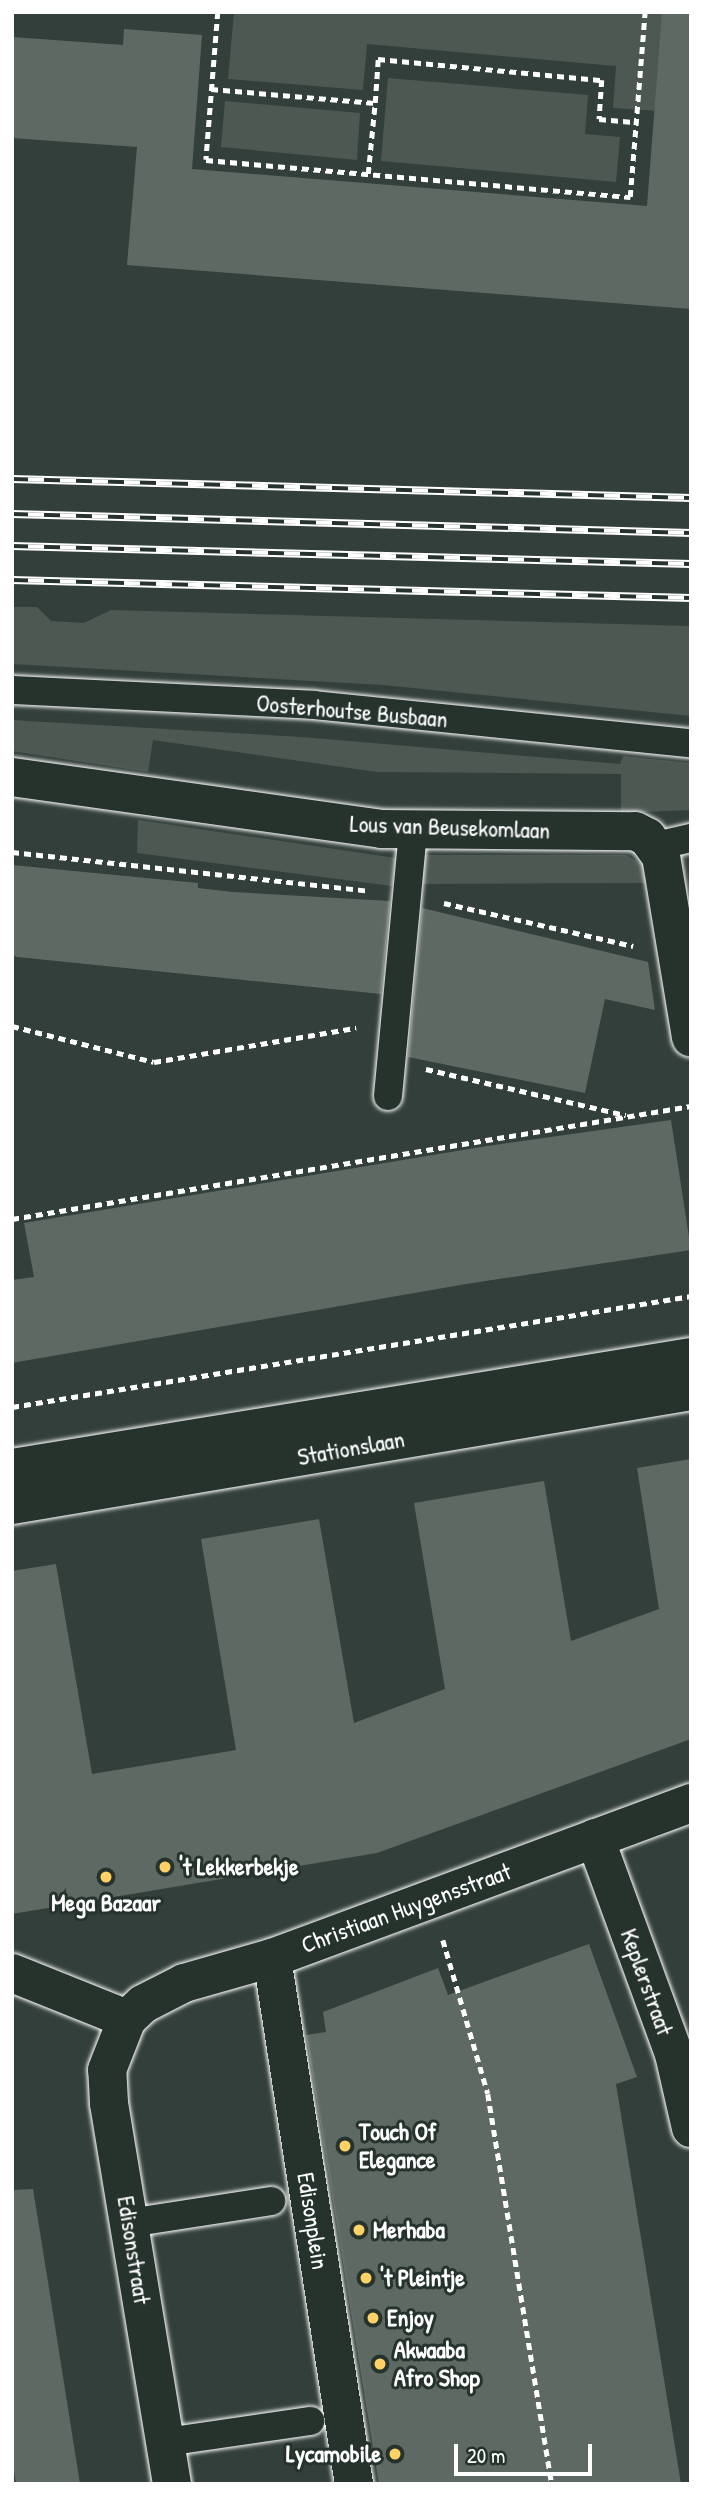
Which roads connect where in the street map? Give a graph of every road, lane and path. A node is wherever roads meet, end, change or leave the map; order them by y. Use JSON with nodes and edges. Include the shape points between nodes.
{"nodes":[{"id":1,"x":218,"y":12,"type":"edge"},
{"id":2,"x":645,"y":12,"type":"edge"},
{"id":3,"x":211,"y":89,"type":"junction"},
{"id":4,"x":375,"y":103,"type":"junction"},
{"id":5,"x":636,"y":122,"type":"junction"},
{"id":6,"x":368,"y":174,"type":"junction"},
{"id":7,"x":12,"y":690,"type":"edge"},
{"id":8,"x":691,"y":743,"type":"edge"},
{"id":9,"x":12,"y":776,"type":"edge"},
{"id":10,"x":413,"y":830,"type":"junction"},
{"id":11,"x":673,"y":842,"type":"edge"},
{"id":12,"x":12,"y":852,"type":"edge"},
{"id":13,"x":407,"y":895,"type":"junction"},
{"id":14,"x":676,"y":948,"type":"junction"},
{"id":15,"x":395,"y":1022,"type":"junction"},
{"id":16,"x":12,"y":1026,"type":"edge"},
{"id":17,"x":691,"y":1038,"type":"edge"},
{"id":18,"x":391,"y":1061,"type":"junction"},
{"id":19,"x":388,"y":1096,"type":"dead end"},
{"id":20,"x":691,"y":1106,"type":"edge"},
{"id":21,"x":629,"y":1116,"type":"junction"},
{"id":22,"x":12,"y":1219,"type":"edge"},
{"id":23,"x":691,"y":1296,"type":"edge"},
{"id":24,"x":691,"y":1357,"type":"edge"},
{"id":25,"x":691,"y":1391,"type":"edge"},
{"id":26,"x":12,"y":1407,"type":"edge"},
{"id":27,"x":12,"y":1468,"type":"edge"},
{"id":28,"x":12,"y":1505,"type":"edge"},
{"id":29,"x":691,"y":1803,"type":"edge"},
{"id":30,"x":595,"y":1838,"type":"junction"},
{"id":31,"x":432,"y":1900,"type":"junction"},
{"id":32,"x":272,"y":1958,"type":"junction"},
{"id":33,"x":12,"y":1973,"type":"edge"},
{"id":34,"x":127,"y":2019,"type":"junction"},
{"id":35,"x":691,"y":2128,"type":"edge"},
{"id":36,"x":271,"y":2201,"type":"dead end"},
{"id":37,"x":129,"y":2223,"type":"junction"},
{"id":38,"x":310,"y":2421,"type":"dead end"},
{"id":39,"x":166,"y":2442,"type":"junction"},
{"id":40,"x":173,"y":2484,"type":"edge"},
{"id":41,"x":354,"y":2484,"type":"edge"},
{"id":42,"x":552,"y":2484,"type":"edge"}],
"edges":[{"from":1,"to":3,"type":"path"},
{"from":2,"to":5,"type":"path"},
{"from":3,"to":4,"type":"path"},
{"from":3,"to":6,"type":"path","via":[[206,160]]},
{"from":4,"to":5,"type":"path","via":[[379,60],[602,80],[599,119]]},
{"from":4,"to":6,"type":"path"},
{"from":5,"to":6,"type":"path","via":[[630,197]]},
{"from":7,"to":8,"type":"lane","name":"Oosterhoutse Busbaan","via":[[314,705]]},
{"from":9,"to":10,"type":"street","name":"Lous van Beusekomlaan","via":[[381,830]]},
{"from":10,"to":11,"type":"street","name":"Lous van Beusekomlaan","via":[[621,830]]},
{"from":10,"to":13,"type":"lane"},
{"from":11,"to":14,"type":"street","name":"Lous van Beusekomlaan"},
{"from":12,"to":13,"type":"path"},
{"from":13,"to":14,"type":"path","via":[[644,948]]},
{"from":13,"to":15,"type":"lane"},
{"from":14,"to":17,"type":"street","name":"Lous van Beusekomlaan"},
{"from":15,"to":16,"type":"path","via":[[154,1062]]},
{"from":15,"to":18,"type":"lane"},
{"from":18,"to":19,"type":"lane"},
{"from":18,"to":21,"type":"path"},
{"from":20,"to":21,"type":"path"},
{"from":21,"to":22,"type":"path"},
{"from":23,"to":26,"type":"path"},
{"from":24,"to":27,"type":"street","name":"Stationslaan"},
{"from":25,"to":28,"type":"street","name":"Stationslaan"},
{"from":29,"to":30,"type":"street","name":"Christiaan Huygensstraat"},
{"from":30,"to":31,"type":"street","name":"Christiaan Huygensstraat"},
{"from":30,"to":35,"type":"street","name":"Keplerstraat","via":[[674,2054]]},
{"from":31,"to":32,"type":"street","name":"Christiaan Huygensstraat"},
{"from":31,"to":42,"type":"path","via":[[488,2094]]},
{"from":32,"to":34,"type":"street","name":"Christiaan Huygensstraat","via":[[184,1983],[143,2004]]},
{"from":32,"to":41,"type":"street","name":"Edisonplein"},
{"from":33,"to":34,"type":"street"},
{"from":34,"to":37,"type":"street","name":"Edisonstraat","via":[[107,2070]]},
{"from":36,"to":37,"type":"lane"},
{"from":37,"to":39,"type":"street","name":"Edisonstraat"},
{"from":38,"to":39,"type":"lane"},
{"from":39,"to":40,"type":"street","name":"Edisonstraat"}]}
